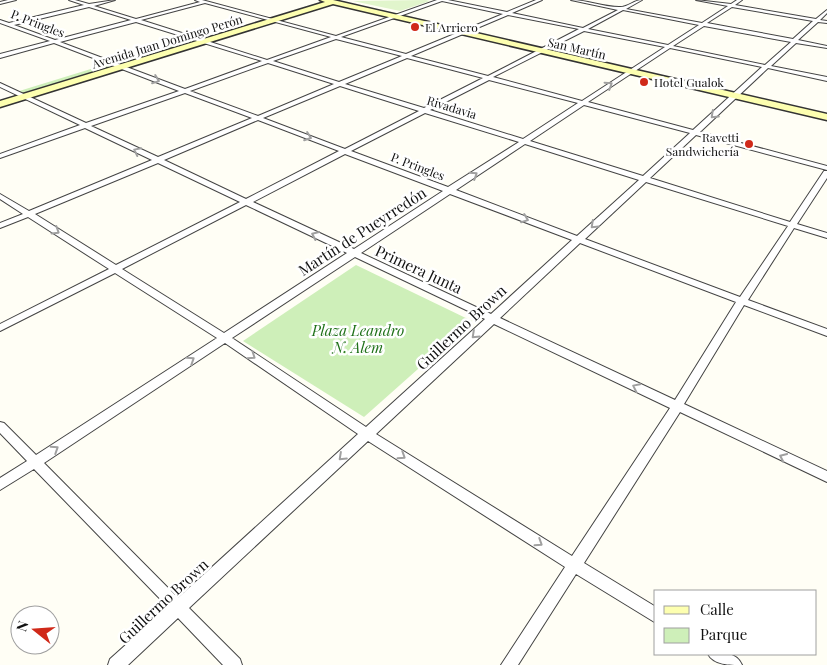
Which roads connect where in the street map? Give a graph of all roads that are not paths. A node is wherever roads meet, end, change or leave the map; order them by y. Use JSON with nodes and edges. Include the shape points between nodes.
{"nodes":[{"id":1,"x":14,"y":0,"type":"edge"},
{"id":2,"x":71,"y":0,"type":"edge"},
{"id":3,"x":113,"y":0,"type":"edge"},
{"id":4,"x":197,"y":0,"type":"edge"},
{"id":5,"x":213,"y":0,"type":"edge"},
{"id":6,"x":321,"y":0,"type":"edge"},
{"id":7,"x":442,"y":0,"type":"edge"},
{"id":8,"x":540,"y":0,"type":"edge"},
{"id":9,"x":573,"y":0,"type":"edge"},
{"id":10,"x":640,"y":0,"type":"edge"},
{"id":11,"x":698,"y":0,"type":"edge"},
{"id":12,"x":740,"y":0,"type":"edge"},
{"id":13,"x":336,"y":1,"type":"edge"},
{"id":14,"x":204,"y":2,"type":"junction"},
{"id":15,"x":0,"y":3,"type":"edge"},
{"id":16,"x":89,"y":6,"type":"junction"},
{"id":17,"x":731,"y":6,"type":"junction"},
{"id":18,"x":622,"y":9,"type":"junction"},
{"id":19,"x":827,"y":11,"type":"edge"},
{"id":20,"x":509,"y":13,"type":"junction"},
{"id":21,"x":262,"y":17,"type":"junction"},
{"id":22,"x":394,"y":17,"type":"junction"},
{"id":23,"x":136,"y":20,"type":"junction"},
{"id":24,"x":273,"y":20,"type":"junction"},
{"id":25,"x":0,"y":21,"type":"edge"},
{"id":26,"x":822,"y":21,"type":"edge"},
{"id":27,"x":10,"y":24,"type":"junction"},
{"id":28,"x":703,"y":24,"type":"junction"},
{"id":29,"x":0,"y":27,"type":"edge"},
{"id":30,"x":584,"y":29,"type":"junction"},
{"id":31,"x":462,"y":32,"type":"junction"},
{"id":32,"x":336,"y":37,"type":"junction"},
{"id":33,"x":191,"y":38,"type":"junction"},
{"id":34,"x":54,"y":41,"type":"junction"},
{"id":35,"x":794,"y":41,"type":"junction"},
{"id":36,"x":202,"y":42,"type":"junction"},
{"id":37,"x":670,"y":46,"type":"junction"},
{"id":38,"x":827,"y":47,"type":"edge"},
{"id":39,"x":541,"y":51,"type":"junction"},
{"id":40,"x":0,"y":56,"type":"edge"},
{"id":41,"x":407,"y":56,"type":"junction"},
{"id":42,"x":268,"y":61,"type":"junction"},
{"id":43,"x":110,"y":62,"type":"junction"},
{"id":44,"x":766,"y":66,"type":"junction"},
{"id":45,"x":122,"y":67,"type":"junction"},
{"id":46,"x":631,"y":72,"type":"junction"},
{"id":47,"x":488,"y":78,"type":"junction"},
{"id":48,"x":827,"y":79,"type":"edge"},
{"id":49,"x":340,"y":84,"type":"junction"},
{"id":50,"x":0,"y":85,"type":"edge"},
{"id":51,"x":13,"y":91,"type":"junction"},
{"id":52,"x":185,"y":91,"type":"junction"},
{"id":53,"x":0,"y":95,"type":"edge"},
{"id":54,"x":735,"y":96,"type":"junction"},
{"id":55,"x":24,"y":97,"type":"junction"},
{"id":56,"x":583,"y":103,"type":"junction"},
{"id":57,"x":0,"y":104,"type":"edge"},
{"id":58,"x":425,"y":110,"type":"junction"},
{"id":59,"x":827,"y":117,"type":"edge"},
{"id":60,"x":258,"y":119,"type":"junction"},
{"id":61,"x":86,"y":126,"type":"junction"},
{"id":62,"x":694,"y":132,"type":"junction"},
{"id":63,"x":524,"y":141,"type":"junction"},
{"id":64,"x":345,"y":151,"type":"junction"},
{"id":65,"x":0,"y":156,"type":"edge"},
{"id":66,"x":157,"y":161,"type":"junction"},
{"id":67,"x":827,"y":168,"type":"edge"},
{"id":68,"x":827,"y":173,"type":"edge"},
{"id":69,"x":644,"y":179,"type":"junction"},
{"id":70,"x":450,"y":190,"type":"junction"},
{"id":71,"x":0,"y":196,"type":"edge"},
{"id":72,"x":246,"y":202,"type":"junction"},
{"id":73,"x":28,"y":214,"type":"junction"},
{"id":74,"x":0,"y":226,"type":"edge"},
{"id":75,"x":794,"y":226,"type":"junction"},
{"id":76,"x":827,"y":236,"type":"edge"},
{"id":77,"x":579,"y":239,"type":"junction"},
{"id":78,"x":354,"y":253,"type":"junction"},
{"id":79,"x":116,"y":268,"type":"junction"},
{"id":80,"x":742,"y":301,"type":"junction"},
{"id":81,"x":492,"y":318,"type":"junction"},
{"id":82,"x":0,"y":328,"type":"edge"},
{"id":83,"x":827,"y":333,"type":"edge"},
{"id":84,"x":225,"y":338,"type":"junction"},
{"id":85,"x":677,"y":407,"type":"junction"},
{"id":86,"x":0,"y":426,"type":"edge"},
{"id":87,"x":368,"y":434,"type":"junction"},
{"id":88,"x":36,"y":462,"type":"junction"},
{"id":89,"x":827,"y":478,"type":"edge"},
{"id":90,"x":0,"y":485,"type":"edge"},
{"id":91,"x":573,"y":565,"type":"junction"},
{"id":92,"x":177,"y":609,"type":"junction"},
{"id":93,"x":654,"y":615,"type":"edge"},
{"id":94,"x":718,"y":655,"type":"edge"},
{"id":95,"x":116,"y":665,"type":"edge"},
{"id":96,"x":234,"y":665,"type":"edge"},
{"id":97,"x":509,"y":665,"type":"edge"},
{"id":98,"x":734,"y":665,"type":"edge"}],
"edges":[{"from":1,"to":15,"type":"street"},
{"from":2,"to":16,"type":"street","name":"Rivadavia"},
{"from":3,"to":16,"type":"street"},
{"from":4,"to":14,"type":"street"},
{"from":5,"to":14,"type":"street"},
{"from":6,"to":13,"type":"main road","name":"San Martín"},
{"from":6,"to":21,"type":"main road","name":"Avenida Juan Domingo Perón"},
{"from":7,"to":20,"type":"street"},
{"from":7,"to":22,"type":"street"},
{"from":8,"to":20,"type":"street"},
{"from":9,"to":18,"type":"street"},
{"from":10,"to":18,"type":"street"},
{"from":11,"to":17,"type":"street"},
{"from":12,"to":17,"type":"street","name":"Martín de Pueyrredón"},
{"from":13,"to":22,"type":"main road","name":"San Martín"},
{"from":13,"to":24,"type":"main road","name":"Avenida Juan Domingo Perón"},
{"from":14,"to":21,"type":"street"},
{"from":14,"to":23,"type":"street"},
{"from":16,"to":23,"type":"street","name":"Rivadavia"},
{"from":16,"to":27,"type":"street"},
{"from":17,"to":26,"type":"street"},
{"from":17,"to":28,"type":"street","name":"Martín de Pueyrredón"},
{"from":18,"to":28,"type":"street"},
{"from":18,"to":30,"type":"street"},
{"from":19,"to":26,"type":"street","name":"Guillermo Brown"},
{"from":20,"to":30,"type":"street"},
{"from":20,"to":31,"type":"street"},
{"from":21,"to":24,"type":"street"},
{"from":21,"to":33,"type":"main road","name":"Avenida Juan Domingo Perón"},
{"from":22,"to":31,"type":"main road","name":"San Martín"},
{"from":22,"to":32,"type":"street"},
{"from":23,"to":33,"type":"street","name":"Rivadavia"},
{"from":23,"to":34,"type":"street"},
{"from":24,"to":32,"type":"street"},
{"from":24,"to":36,"type":"main road","name":"Avenida Juan Domingo Perón"},
{"from":25,"to":27,"type":"street","name":"P. Pringles"},
{"from":26,"to":35,"type":"street","name":"Guillermo Brown"},
{"from":27,"to":29,"type":"street"},
{"from":27,"to":34,"type":"street","name":"P. Pringles"},
{"from":28,"to":35,"type":"street"},
{"from":28,"to":37,"type":"street","name":"Martín de Pueyrredón"},
{"from":30,"to":37,"type":"street"},
{"from":30,"to":39,"type":"street"},
{"from":31,"to":39,"type":"main road","name":"San Martín"},
{"from":31,"to":41,"type":"street"},
{"from":32,"to":41,"type":"street"},
{"from":32,"to":42,"type":"street"},
{"from":33,"to":36,"type":"street","name":"Rivadavia"},
{"from":33,"to":43,"type":"main road","name":"Avenida Juan Domingo Perón"},
{"from":34,"to":40,"type":"street"},
{"from":34,"to":43,"type":"street","name":"P. Pringles"},
{"from":35,"to":38,"type":"street"},
{"from":35,"to":44,"type":"street","name":"Guillermo Brown"},
{"from":36,"to":42,"type":"street","name":"Rivadavia"},
{"from":36,"to":45,"type":"main road","name":"Avenida Juan Domingo Perón"},
{"from":37,"to":44,"type":"street"},
{"from":37,"to":46,"type":"street","name":"Martín de Pueyrredón"},
{"from":39,"to":46,"type":"main road","name":"San Martín"},
{"from":39,"to":47,"type":"street"},
{"from":41,"to":47,"type":"street"},
{"from":41,"to":49,"type":"street"},
{"from":42,"to":49,"type":"street","name":"Rivadavia"},
{"from":42,"to":52,"type":"street"},
{"from":43,"to":45,"type":"street","name":"P. Pringles"},
{"from":43,"to":51,"type":"main road","name":"Avenida Juan Domingo Perón"},
{"from":44,"to":48,"type":"street"},
{"from":44,"to":54,"type":"street","name":"Guillermo Brown"},
{"from":45,"to":52,"type":"street","name":"P. Pringles","one_way":true},
{"from":45,"to":55,"type":"main road","name":"Avenida Juan Domingo Perón"},
{"from":46,"to":54,"type":"main road","name":"San Martín"},
{"from":56,"to":46,"type":"street","name":"Martín de Pueyrredón","one_way":true},
{"from":47,"to":56,"type":"street"},
{"from":47,"to":58,"type":"street"},
{"from":49,"to":58,"type":"street","name":"Rivadavia"},
{"from":49,"to":60,"type":"street"},
{"from":50,"to":51,"type":"street","name":"Primera Junta"},
{"from":51,"to":53,"type":"main road","name":"Avenida Juan Domingo Perón"},
{"from":51,"to":55,"type":"street","name":"Primera Junta"},
{"from":52,"to":60,"type":"street","name":"P. Pringles"},
{"from":52,"to":61,"type":"street"},
{"from":54,"to":59,"type":"main road","name":"San Martín"},
{"from":54,"to":62,"type":"street","name":"Guillermo Brown","one_way":true},
{"from":55,"to":57,"type":"main road","name":"Avenida Juan Domingo Perón"},
{"from":55,"to":61,"type":"street","name":"Primera Junta"},
{"from":56,"to":62,"type":"street"},
{"from":56,"to":63,"type":"street","name":"Martín de Pueyrredón"},
{"from":58,"to":63,"type":"street","name":"Rivadavia"},
{"from":58,"to":64,"type":"street"},
{"from":60,"to":64,"type":"street","name":"P. Pringles","one_way":true},
{"from":60,"to":66,"type":"street"},
{"from":61,"to":65,"type":"street"},
{"from":66,"to":61,"type":"street","name":"Primera Junta","one_way":true},
{"from":62,"to":67,"type":"street"},
{"from":62,"to":69,"type":"street","name":"Guillermo Brown"},
{"from":63,"to":69,"type":"street","name":"Rivadavia"},
{"from":70,"to":63,"type":"street","name":"Martín de Pueyrredón","one_way":true},
{"from":64,"to":70,"type":"street","name":"P. Pringles"},
{"from":64,"to":72,"type":"street"},
{"from":66,"to":72,"type":"street","name":"Primera Junta"},
{"from":66,"to":73,"type":"street"},
{"from":68,"to":75,"type":"street"},
{"from":69,"to":75,"type":"street","name":"Rivadavia"},
{"from":69,"to":77,"type":"street","name":"Guillermo Brown","one_way":true},
{"from":70,"to":77,"type":"street","name":"P. Pringles","one_way":true},
{"from":70,"to":78,"type":"street","name":"Martín de Pueyrredón"},
{"from":71,"to":73,"type":"street"},
{"from":78,"to":72,"type":"street","name":"Primera Junta","one_way":true},
{"from":72,"to":79,"type":"street"},
{"from":73,"to":74,"type":"street"},
{"from":73,"to":79,"type":"street","one_way":true},
{"from":75,"to":76,"type":"street","name":"Rivadavia"},
{"from":75,"to":80,"type":"street"},
{"from":77,"to":80,"type":"street","name":"P. Pringles"},
{"from":77,"to":81,"type":"street","name":"Guillermo Brown"},
{"from":78,"to":81,"type":"street","name":"Primera Junta"},
{"from":78,"to":84,"type":"street","name":"Martín de Pueyrredón"},
{"from":79,"to":82,"type":"street"},
{"from":79,"to":84,"type":"street"},
{"from":80,"to":83,"type":"street","name":"P. Pringles"},
{"from":80,"to":85,"type":"street"},
{"from":85,"to":81,"type":"street","name":"Primera Junta","one_way":true},
{"from":81,"to":87,"type":"street","name":"Guillermo Brown","one_way":true},
{"from":84,"to":87,"type":"street","one_way":true},
{"from":88,"to":84,"type":"street","name":"Martín de Pueyrredón","one_way":true},
{"from":89,"to":85,"type":"street","name":"Primera Junta","one_way":true},
{"from":85,"to":91,"type":"street"},
{"from":86,"to":88,"type":"street"},
{"from":87,"to":91,"type":"street","one_way":true},
{"from":87,"to":92,"type":"street","name":"Guillermo Brown","one_way":true},
{"from":88,"to":90,"type":"street","name":"Martín de Pueyrredón"},
{"from":88,"to":92,"type":"street"},
{"from":91,"to":93,"type":"street"},
{"from":91,"to":97,"type":"street"},
{"from":92,"to":95,"type":"street","name":"Guillermo Brown"},
{"from":92,"to":96,"type":"street"},
{"from":94,"to":98,"type":"street"}]}
